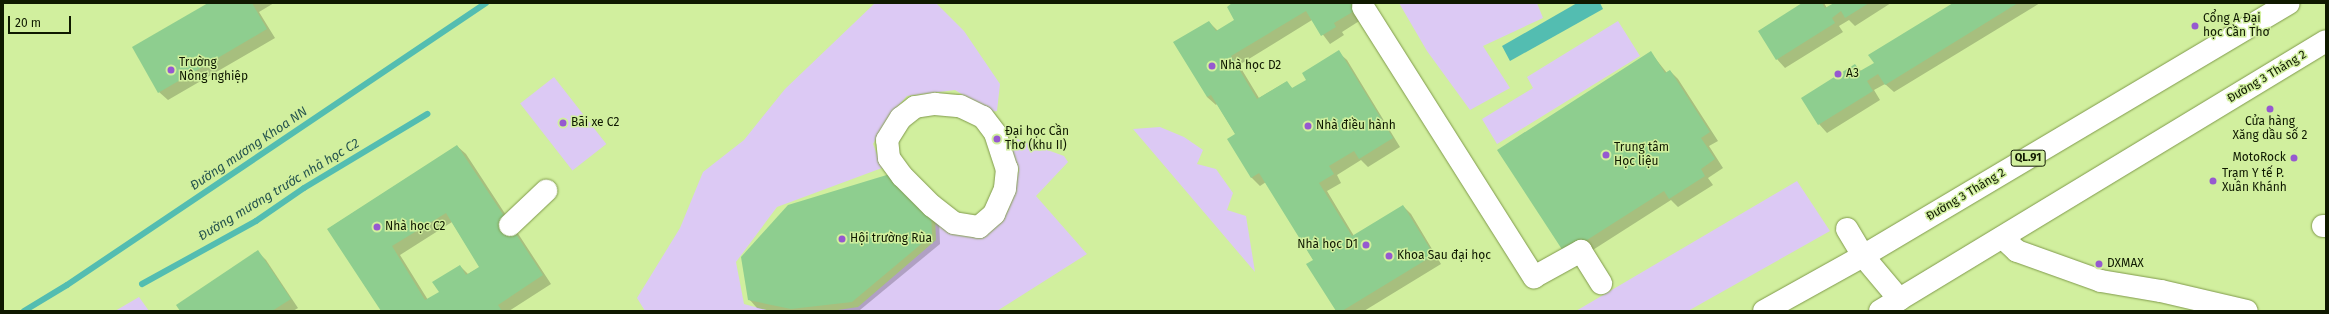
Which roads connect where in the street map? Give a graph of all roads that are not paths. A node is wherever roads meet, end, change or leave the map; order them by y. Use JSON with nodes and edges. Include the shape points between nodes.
{"nodes":[{"id":1,"x":2289,"y":3,"type":"edge"},
{"id":2,"x":1363,"y":7,"type":"dead end"},
{"id":3,"x":2326,"y":41,"type":"edge"},
{"id":4,"x":902,"y":176,"type":"joint"},
{"id":5,"x":546,"y":191,"type":"dead end"},
{"id":6,"x":510,"y":225,"type":"dead end"},
{"id":7,"x":1847,"y":229,"type":"dead end"},
{"id":8,"x":2003,"y":238,"type":"junction"},
{"id":9,"x":1863,"y":256,"type":"junction"},
{"id":10,"x":1601,"y":283,"type":"dead end"},
{"id":11,"x":1900,"y":300,"type":"junction"},
{"id":12,"x":1764,"y":311,"type":"edge"},
{"id":13,"x":1880,"y":311,"type":"edge"},
{"id":14,"x":2247,"y":311,"type":"edge"}],
"edges":[{"from":1,"to":9,"type":"main road","name":"Đường 3 Tháng 2","number":"QL.91"},
{"from":2,"to":10,"type":"main road","via":[[1534,277],[1581,251]]},
{"from":3,"to":8,"type":"main road","name":"Đường 3 Tháng 2"},
{"from":4,"to":4,"type":"main road","via":[[889,158],[887,140],[901,118],[915,107],[935,104],[960,106],[983,117],[995,133],[1007,169],[1006,190],[994,214],[979,227],[954,223],[932,206]]},
{"from":5,"to":6,"type":"main road"},
{"from":7,"to":9,"type":"main road"},
{"from":8,"to":11,"type":"main road","name":"Đường 3 Tháng 2"},
{"from":8,"to":14,"type":"main road","via":[[2017,251],[2101,281],[2161,291]]},
{"from":9,"to":11,"type":"main road"},
{"from":9,"to":12,"type":"main road","name":"Đường 3 Tháng 2","number":"QL.91"},
{"from":11,"to":13,"type":"main road","name":"Đường 3 Tháng 2"}]}
